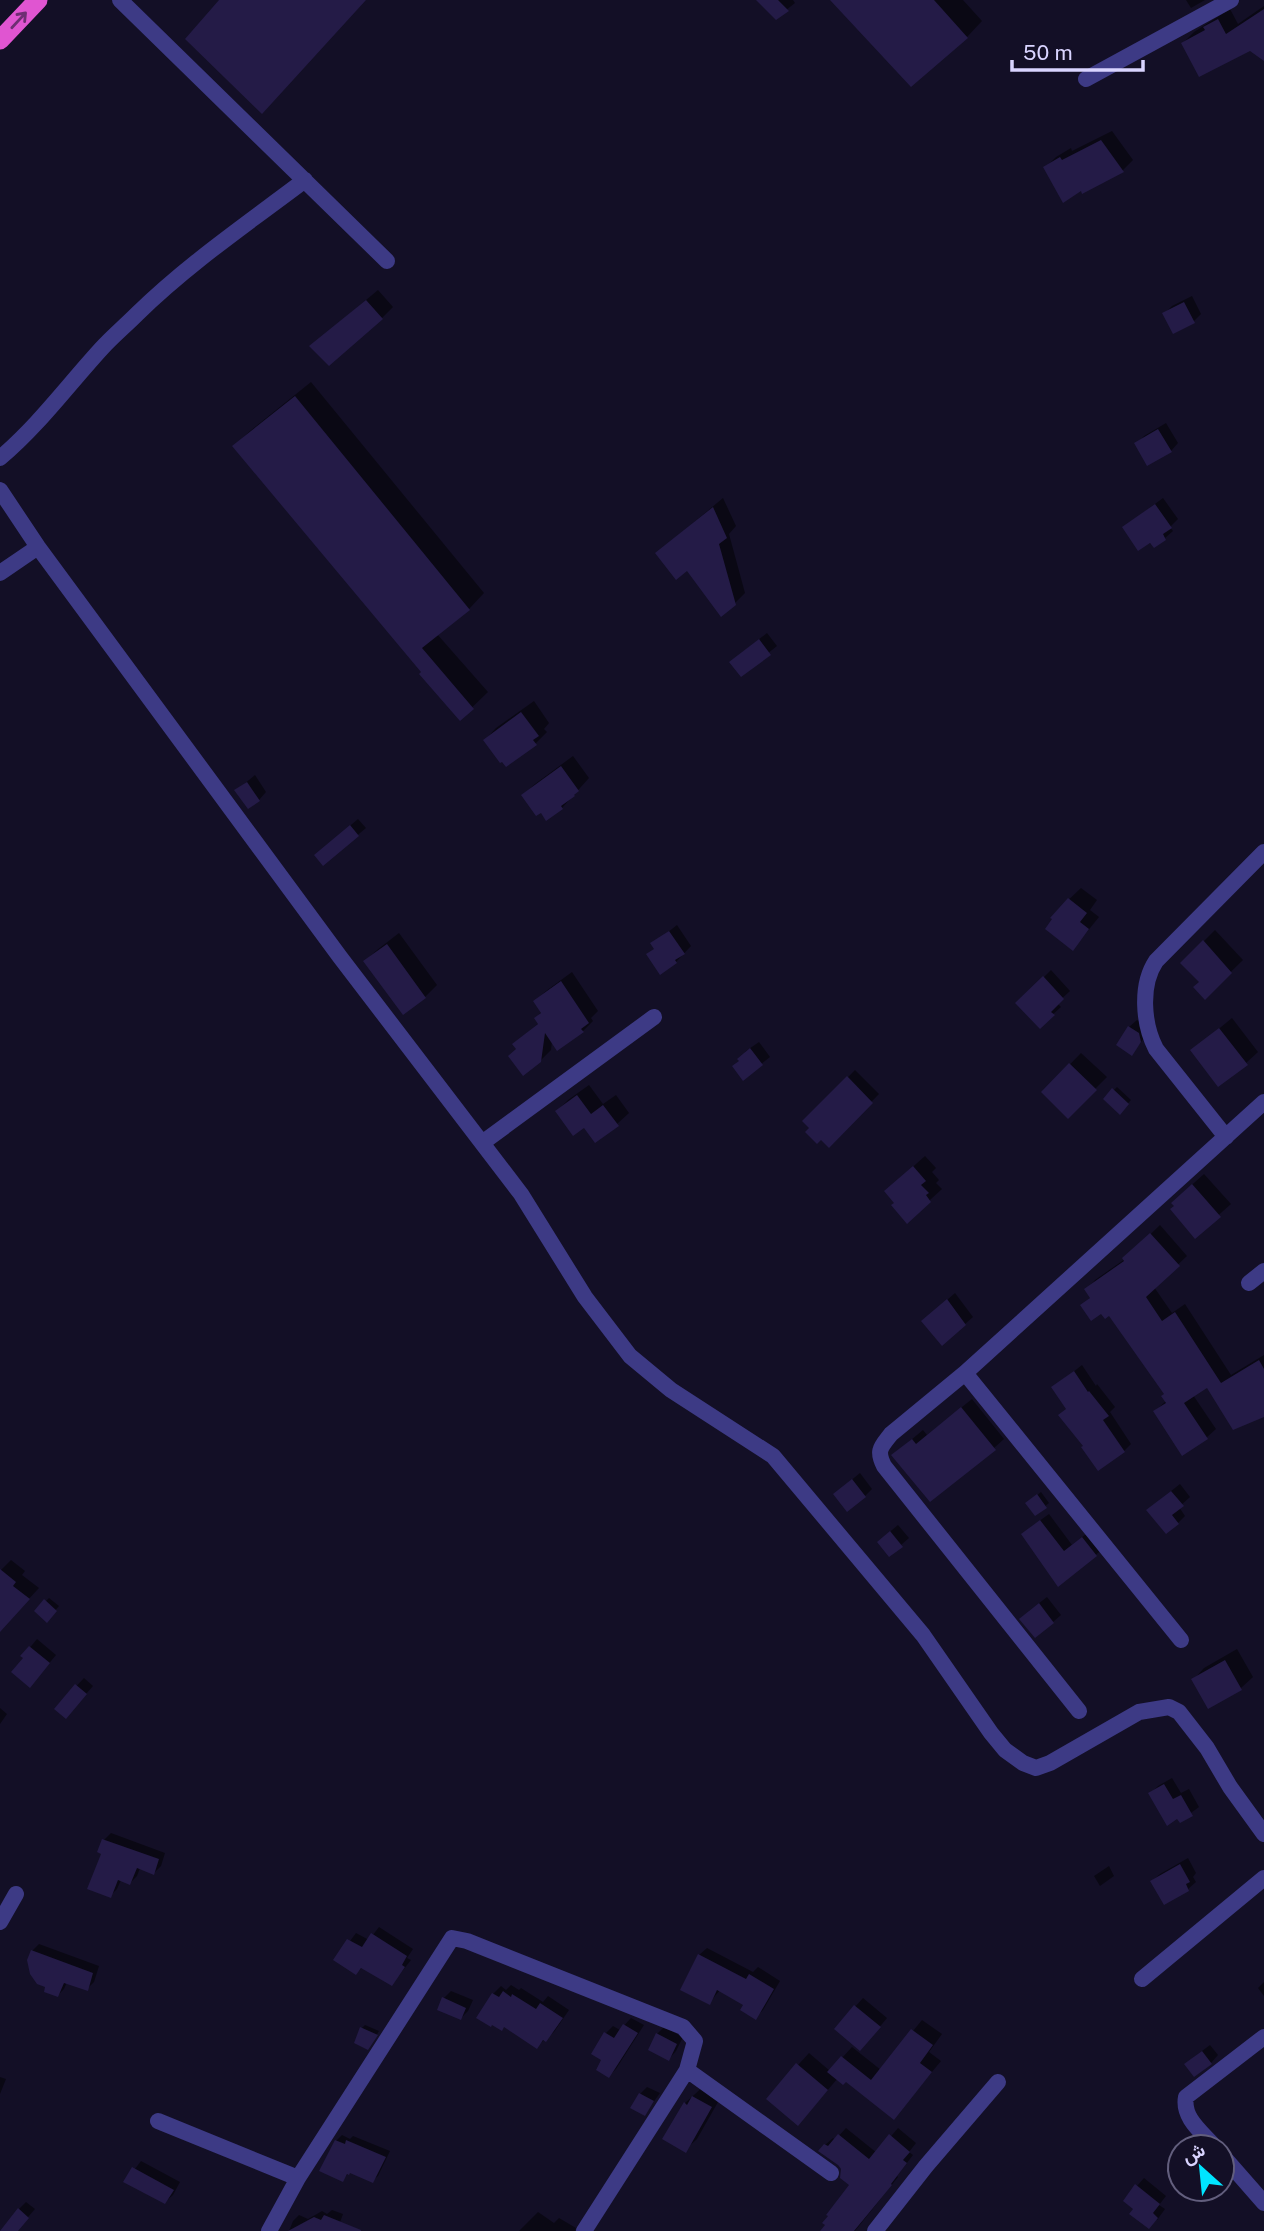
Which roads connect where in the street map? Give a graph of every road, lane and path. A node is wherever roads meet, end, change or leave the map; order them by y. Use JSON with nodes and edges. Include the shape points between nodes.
{"nodes":[{"id":1,"x":38,"y":0,"type":"edge"},
{"id":2,"x":120,"y":0,"type":"edge"},
{"id":3,"x":1231,"y":0,"type":"edge"},
{"id":4,"x":0,"y":40,"type":"edge"},
{"id":5,"x":1086,"y":79,"type":"dead end"},
{"id":6,"x":304,"y":180,"type":"junction"},
{"id":7,"x":387,"y":261,"type":"dead end"},
{"id":8,"x":0,"y":458,"type":"edge"},
{"id":9,"x":0,"y":490,"type":"edge"},
{"id":10,"x":38,"y":547,"type":"junction"},
{"id":11,"x":0,"y":573,"type":"edge"},
{"id":12,"x":1264,"y":852,"type":"edge"},
{"id":13,"x":654,"y":1017,"type":"dead end"},
{"id":14,"x":1264,"y":1102,"type":"edge"},
{"id":15,"x":1226,"y":1136,"type":"junction"},
{"id":16,"x":482,"y":1143,"type":"junction"},
{"id":17,"x":1264,"y":1271,"type":"edge"},
{"id":18,"x":1249,"y":1283,"type":"dead end"},
{"id":19,"x":965,"y":1373,"type":"junction"},
{"id":20,"x":1181,"y":1640,"type":"dead end"},
{"id":21,"x":1079,"y":1712,"type":"dead end"},
{"id":22,"x":1264,"y":1834,"type":"edge"},
{"id":23,"x":1264,"y":1878,"type":"edge"},
{"id":24,"x":16,"y":1894,"type":"dead end"},
{"id":25,"x":0,"y":1922,"type":"edge"},
{"id":26,"x":1142,"y":1979,"type":"dead end"},
{"id":27,"x":1264,"y":2037,"type":"edge"},
{"id":28,"x":687,"y":2070,"type":"junction"},
{"id":29,"x":998,"y":2082,"type":"dead end"},
{"id":30,"x":158,"y":2121,"type":"dead end"},
{"id":31,"x":1203,"y":2133,"type":"edge"},
{"id":32,"x":1236,"y":2171,"type":"edge"},
{"id":33,"x":831,"y":2173,"type":"dead end"},
{"id":34,"x":298,"y":2178,"type":"junction"},
{"id":35,"x":1264,"y":2203,"type":"edge"},
{"id":36,"x":269,"y":2231,"type":"edge"},
{"id":37,"x":584,"y":2231,"type":"edge"},
{"id":38,"x":875,"y":2231,"type":"edge"}],
"edges":[{"from":4,"to":1,"type":"highway","one_way":true},
{"from":2,"to":6,"type":"street"},
{"from":3,"to":5,"type":"street"},
{"from":6,"to":7,"type":"street"},
{"from":6,"to":8,"type":"street","via":[[140,311]]},
{"from":9,"to":10,"type":"street"},
{"from":10,"to":11,"type":"street"},
{"from":10,"to":16,"type":"street"},
{"from":12,"to":15,"type":"street","via":[[1156,961],[1147,982],[1150,1038]]},
{"from":13,"to":16,"type":"street"},
{"from":14,"to":15,"type":"street"},
{"from":15,"to":19,"type":"street"},
{"from":16,"to":22,"type":"street","via":[[630,1356],[671,1390],[773,1456],[923,1635],[1005,1750],[1036,1768],[1139,1712],[1169,1707],[1179,1712],[1207,1748]]},
{"from":17,"to":18,"type":"street"},
{"from":19,"to":20,"type":"street"},
{"from":19,"to":21,"type":"street","via":[[891,1434],[881,1446],[880,1457]]},
{"from":23,"to":26,"type":"street"},
{"from":24,"to":25,"type":"street"},
{"from":27,"to":31,"type":"street","via":[[1186,2097],[1188,2116]]},
{"from":28,"to":33,"type":"street"},
{"from":28,"to":34,"type":"street","via":[[695,2041],[683,2027],[452,1938]]},
{"from":28,"to":37,"type":"street"},
{"from":29,"to":38,"type":"street"},
{"from":30,"to":34,"type":"street"},
{"from":32,"to":35,"type":"street"},
{"from":34,"to":36,"type":"street"}]}
